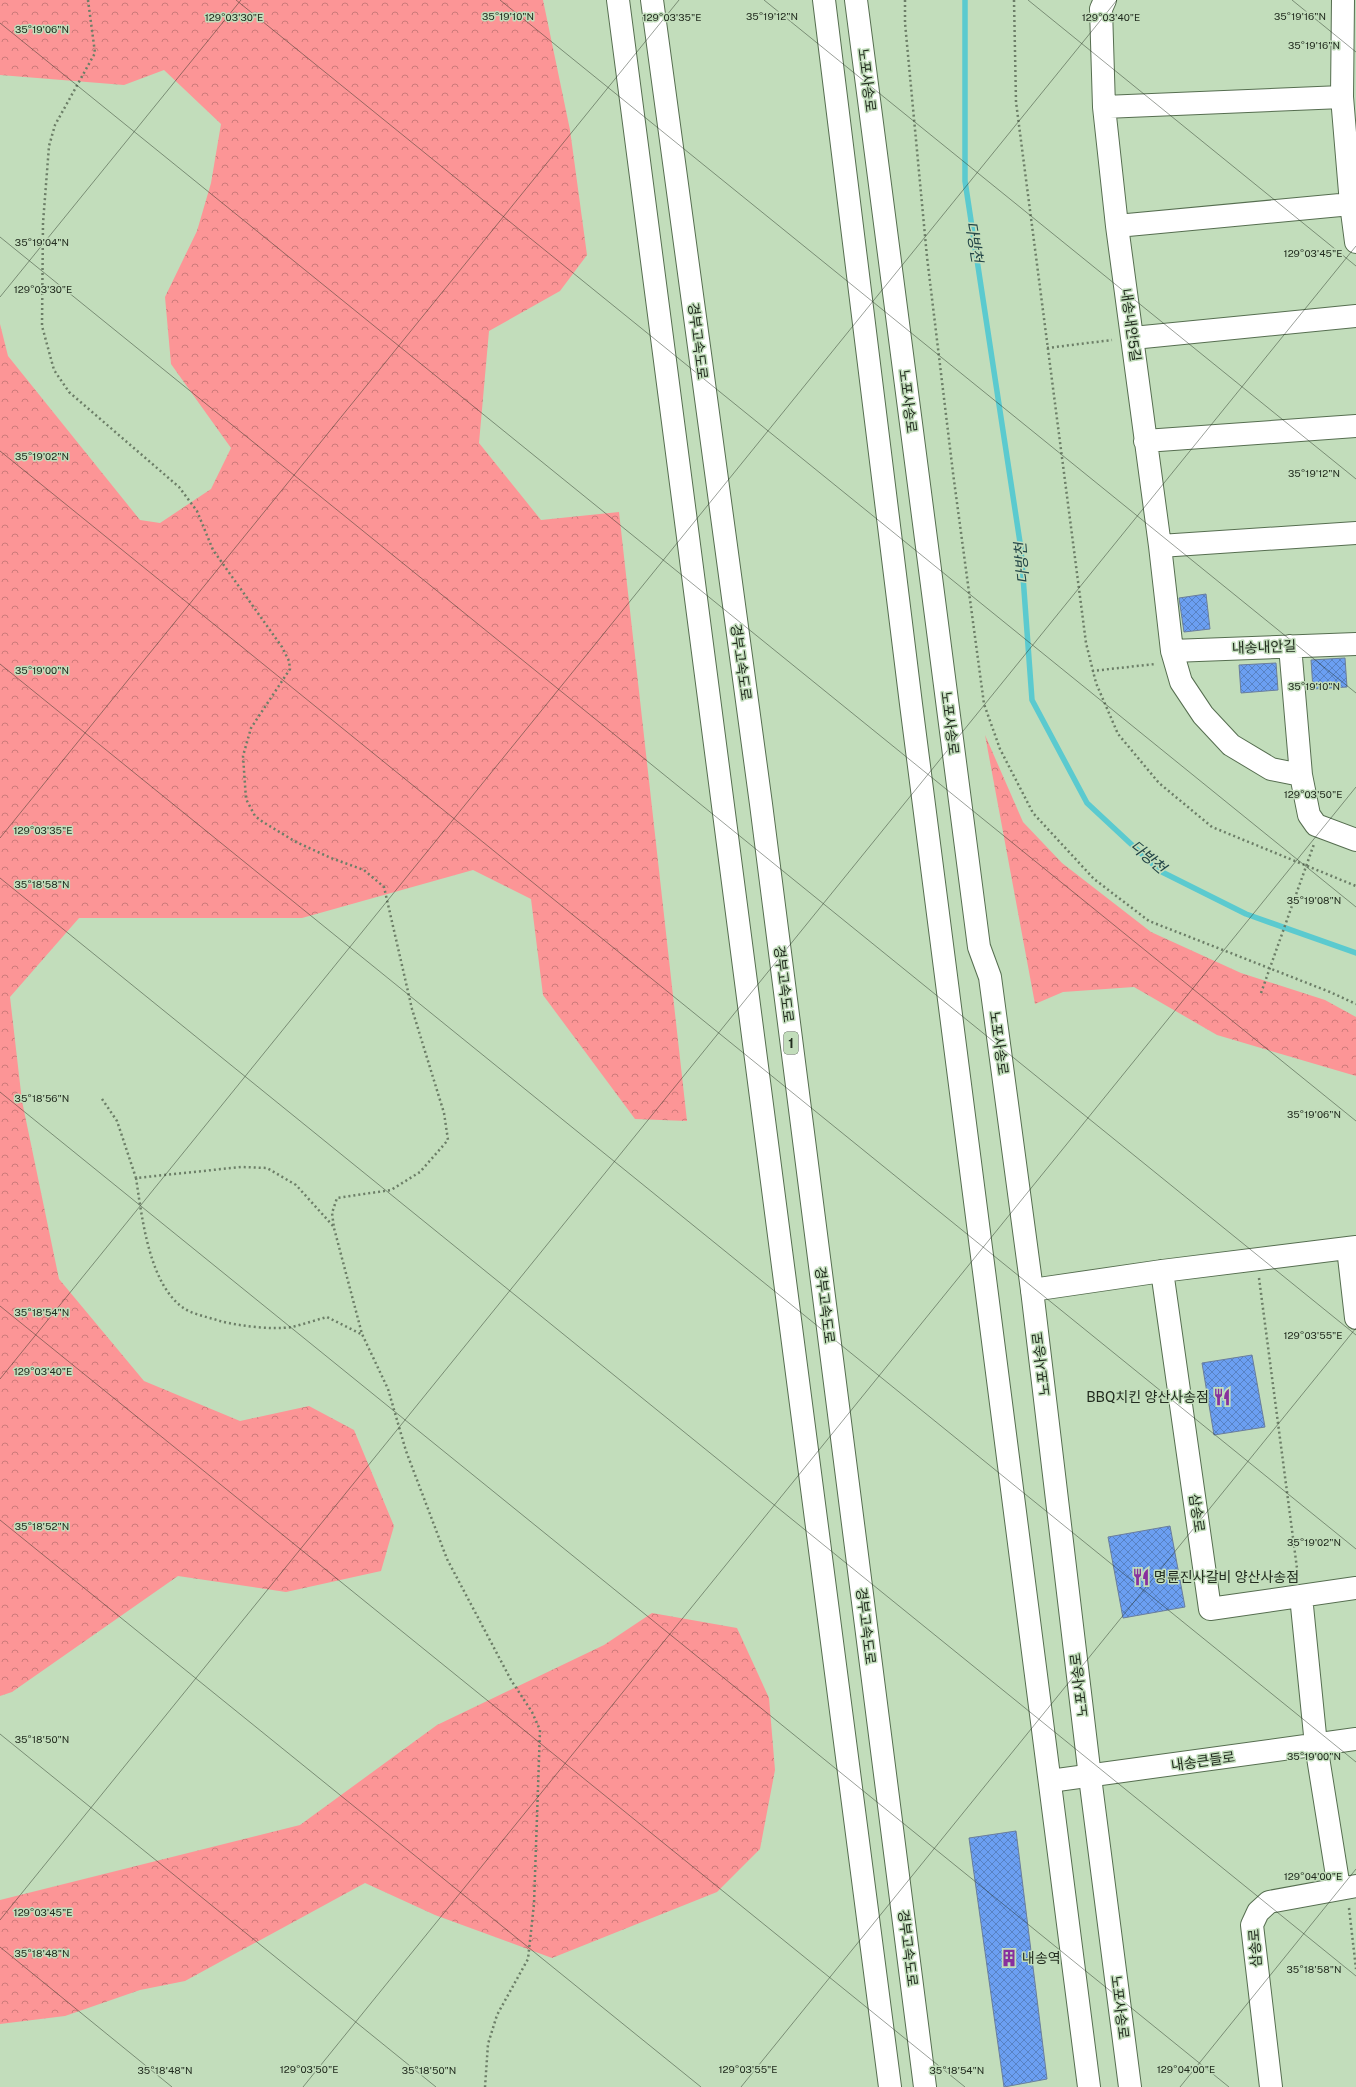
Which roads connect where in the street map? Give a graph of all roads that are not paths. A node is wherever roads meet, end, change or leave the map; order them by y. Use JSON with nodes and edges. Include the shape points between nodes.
{"nodes":[{"id":1,"x":618,"y":0,"type":"edge"},
{"id":2,"x":652,"y":0,"type":"edge"},
{"id":3,"x":824,"y":0,"type":"edge"},
{"id":4,"x":856,"y":0,"type":"edge"},
{"id":5,"x":1105,"y":0,"type":"edge"},
{"id":6,"x":1343,"y":0,"type":"edge"},
{"id":7,"x":1342,"y":97,"type":"junction"},
{"id":8,"x":1104,"y":107,"type":"junction"},
{"id":9,"x":1351,"y":204,"type":"junction"},
{"id":10,"x":1117,"y":226,"type":"junction"},
{"id":11,"x":1356,"y":242,"type":"edge"},
{"id":12,"x":1356,"y":316,"type":"edge"},
{"id":13,"x":1133,"y":338,"type":"junction"},
{"id":14,"x":1356,"y":426,"type":"edge"},
{"id":15,"x":1145,"y":441,"type":"junction"},
{"id":16,"x":1356,"y":533,"type":"edge"},
{"id":17,"x":1160,"y":546,"type":"junction"},
{"id":18,"x":1356,"y":644,"type":"edge"},
{"id":19,"x":1290,"y":646,"type":"junction"},
{"id":20,"x":1174,"y":656,"type":"junction"},
{"id":21,"x":1301,"y":775,"type":"junction"},
{"id":22,"x":1356,"y":840,"type":"edge"},
{"id":23,"x":1352,"y":1248,"type":"edge"},
{"id":24,"x":1162,"y":1271,"type":"junction"},
{"id":25,"x":1032,"y":1290,"type":"junction"},
{"id":26,"x":1356,"y":1318,"type":"edge"},
{"id":27,"x":1356,"y":1588,"type":"edge"},
{"id":28,"x":1301,"y":1596,"type":"junction"},
{"id":29,"x":1356,"y":1739,"type":"edge"},
{"id":30,"x":1316,"y":1745,"type":"junction"},
{"id":31,"x":1090,"y":1777,"type":"junction"},
{"id":32,"x":1050,"y":1781,"type":"junction"},
{"id":33,"x":1347,"y":1887,"type":"edge"},
{"id":34,"x":890,"y":2087,"type":"edge"},
{"id":35,"x":926,"y":2087,"type":"edge"},
{"id":36,"x":1089,"y":2087,"type":"edge"},
{"id":37,"x":1130,"y":2087,"type":"edge"},
{"id":38,"x":1271,"y":2087,"type":"edge"}],
"edges":[{"from":1,"to":34,"type":"main road"},
{"from":2,"to":35,"type":"main road","name":"경부고속도로","number":"1","via":[[761,804]]},
{"from":3,"to":32,"type":"main road","via":[[913,720]]},
{"from":4,"to":25,"type":"main road","name":"노포사송로","via":[[979,947],[990,977]]},
{"from":5,"to":8,"type":"main road","name":"내송내안5길","via":[[1101,9]]},
{"from":6,"to":7,"type":"main road"},
{"from":7,"to":8,"type":"main road"},
{"from":7,"to":9,"type":"main road"},
{"from":8,"to":10,"type":"main road","name":"내송내안5길"},
{"from":9,"to":10,"type":"main road"},
{"from":9,"to":11,"type":"main road"},
{"from":10,"to":13,"type":"main road","name":"내송내안5길"},
{"from":12,"to":13,"type":"main road"},
{"from":13,"to":15,"type":"main road","name":"내송내안5길"},
{"from":14,"to":15,"type":"main road"},
{"from":15,"to":17,"type":"main road","name":"내송내안5길"},
{"from":16,"to":17,"type":"main road"},
{"from":17,"to":20,"type":"main road","name":"내송내안5길"},
{"from":18,"to":19,"type":"main road","name":"내송내안길"},
{"from":19,"to":20,"type":"main road","name":"내송내안길"},
{"from":19,"to":21,"type":"main road"},
{"from":20,"to":21,"type":"main road","name":"내송내안5길","via":[[1181,682],[1203,716],[1231,745],[1272,769]]},
{"from":21,"to":22,"type":"main road","via":[[1309,814],[1316,825]]},
{"from":23,"to":24,"type":"main road"},
{"from":23,"to":26,"type":"main road"},
{"from":24,"to":25,"type":"main road"},
{"from":24,"to":28,"type":"main road","name":"삼송로","via":[[1210,1609]]},
{"from":25,"to":31,"type":"main road","name":"노포사송로"},
{"from":27,"to":28,"type":"main road","name":"삼송로"},
{"from":28,"to":30,"type":"main road"},
{"from":29,"to":30,"type":"main road","name":"내송큰들로"},
{"from":30,"to":31,"type":"main road","name":"내송큰들로"},
{"from":30,"to":33,"type":"main road"},
{"from":31,"to":32,"type":"main road","name":"내송큰들로"},
{"from":31,"to":37,"type":"main road","name":"노포사송로"},
{"from":32,"to":36,"type":"main road"},
{"from":33,"to":38,"type":"main road","name":"삼송로","via":[[1269,1902],[1258,1912],[1252,1925]]}]}
